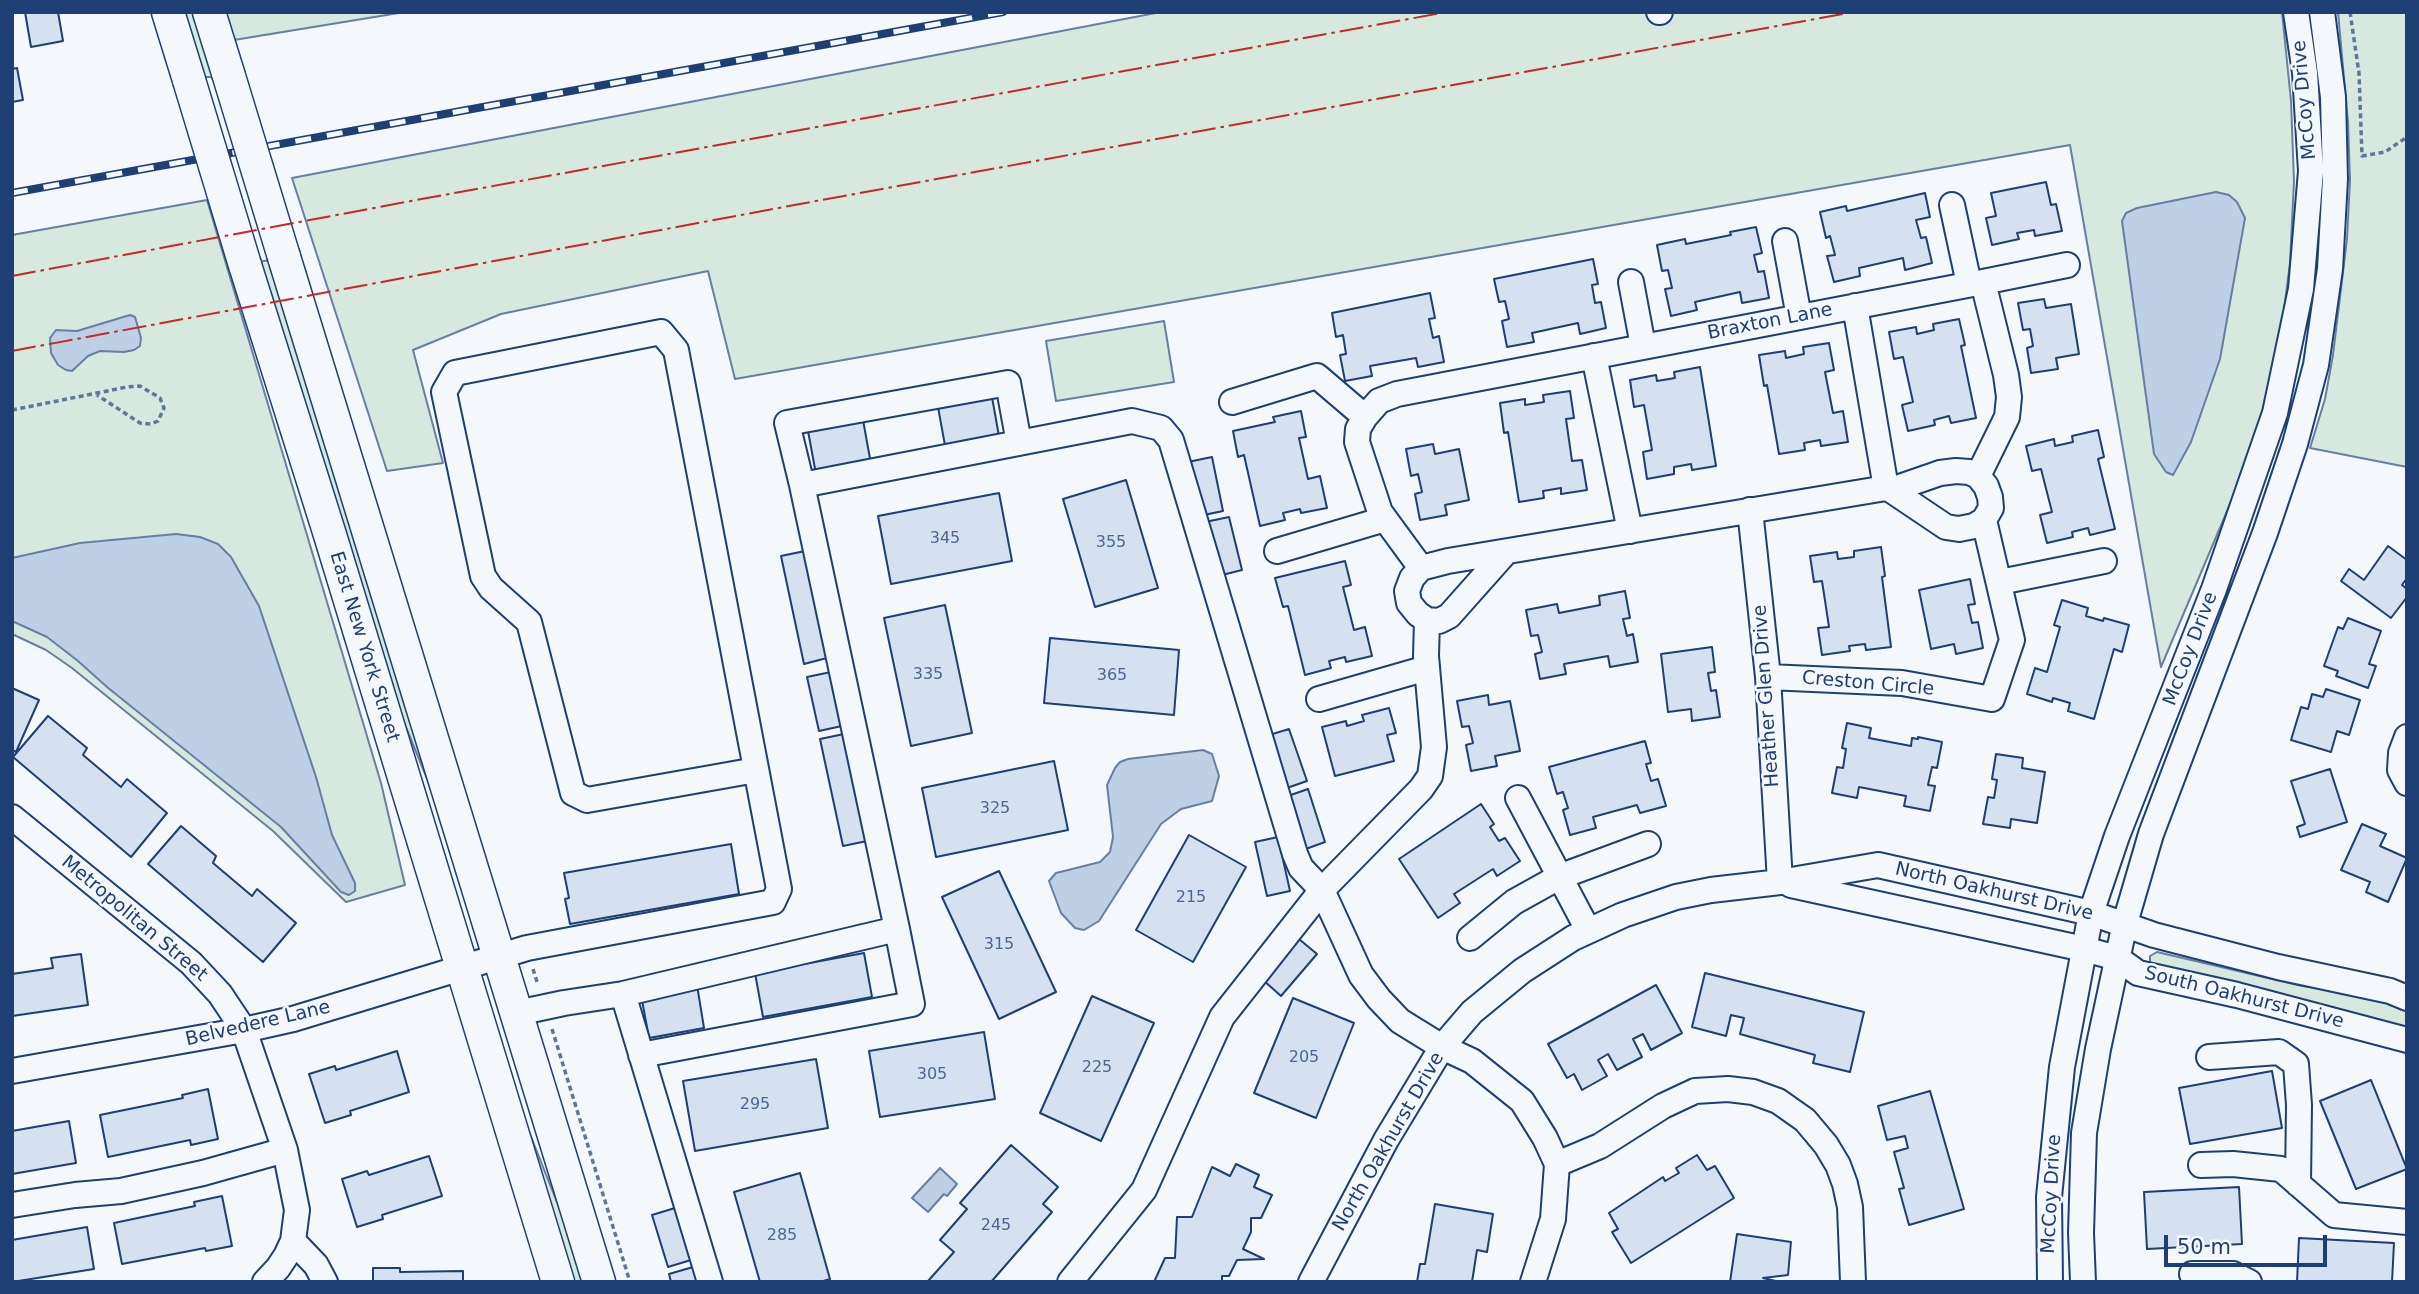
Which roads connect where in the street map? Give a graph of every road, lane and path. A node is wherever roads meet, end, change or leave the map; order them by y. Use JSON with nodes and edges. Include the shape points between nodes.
{"nodes":[{"id":1,"x":168,"y":12,"type":"edge"},
{"id":2,"x":209,"y":12,"type":"edge"},
{"id":3,"x":2296,"y":12,"type":"edge"},
{"id":4,"x":2322,"y":12,"type":"edge"},
{"id":5,"x":2350,"y":12,"type":"edge"},
{"id":6,"x":2407,"y":137,"type":"edge"},
{"id":7,"x":1952,"y":205,"type":"dead end"},
{"id":8,"x":1785,"y":241,"type":"dead end"},
{"id":9,"x":2067,"y":265,"type":"dead end"},
{"id":10,"x":1631,"y":282,"type":"dead end"},
{"id":11,"x":1976,"y":283,"type":"junction"},
{"id":12,"x":1855,"y":306,"type":"junction"},
{"id":13,"x":1799,"y":317,"type":"junction"},
{"id":14,"x":1643,"y":346,"type":"junction"},
{"id":15,"x":1594,"y":356,"type":"junction"},
{"id":16,"x":97,"y":394,"type":"junction"},
{"id":17,"x":1232,"y":402,"type":"dead end"},
{"id":18,"x":12,"y":410,"type":"edge"},
{"id":19,"x":1365,"y":417,"type":"junction"},
{"id":20,"x":1019,"y":443,"type":"junction"},
{"id":21,"x":1978,"y":476,"type":"junction"},
{"id":22,"x":802,"y":485,"type":"junction"},
{"id":23,"x":1889,"y":489,"type":"junction"},
{"id":24,"x":1751,"y":510,"type":"junction"},
{"id":25,"x":1385,"y":519,"type":"junction"},
{"id":26,"x":1984,"y":520,"type":"junction"},
{"id":27,"x":1630,"y":531,"type":"junction"},
{"id":28,"x":1277,"y":551,"type":"dead end"},
{"id":29,"x":1505,"y":554,"type":"junction"},
{"id":30,"x":2104,"y":561,"type":"dead end"},
{"id":31,"x":1421,"y":568,"type":"junction"},
{"id":32,"x":2000,"y":582,"type":"junction"},
{"id":33,"x":1427,"y":620,"type":"junction"},
{"id":34,"x":1427,"y":668,"type":"junction"},
{"id":35,"x":1768,"y":677,"type":"junction"},
{"id":36,"x":1320,"y":699,"type":"dead end"},
{"id":37,"x":2407,"y":737,"type":"edge"},
{"id":38,"x":756,"y":770,"type":"junction"},
{"id":39,"x":2407,"y":783,"type":"edge"},
{"id":40,"x":1518,"y":799,"type":"dead end"},
{"id":41,"x":12,"y":817,"type":"edge"},
{"id":42,"x":1648,"y":844,"type":"dead end"},
{"id":43,"x":1559,"y":877,"type":"junction"},
{"id":44,"x":1780,"y":882,"type":"junction"},
{"id":45,"x":1322,"y":890,"type":"junction"},
{"id":46,"x":2091,"y":913,"type":"junction"},
{"id":47,"x":2124,"y":923,"type":"junction"},
{"id":48,"x":897,"y":929,"type":"junction"},
{"id":49,"x":1588,"y":930,"type":"junction"},
{"id":50,"x":1469,"y":938,"type":"dead end"},
{"id":51,"x":2084,"y":949,"type":"junction"},
{"id":52,"x":499,"y":956,"type":"junction"},
{"id":53,"x":2117,"y":958,"type":"junction"},
{"id":54,"x":461,"y":967,"type":"junction"},
{"id":55,"x":623,"y":994,"type":"junction"},
{"id":56,"x":2407,"y":999,"type":"edge"},
{"id":57,"x":517,"y":1013,"type":"junction"},
{"id":58,"x":244,"y":1030,"type":"junction"},
{"id":59,"x":2407,"y":1040,"type":"edge"},
{"id":60,"x":1442,"y":1047,"type":"junction"},
{"id":61,"x":641,"y":1055,"type":"junction"},
{"id":62,"x":2209,"y":1057,"type":"dead end"},
{"id":63,"x":12,"y":1072,"type":"edge"},
{"id":64,"x":285,"y":1150,"type":"junction"},
{"id":65,"x":1557,"y":1164,"type":"junction"},
{"id":66,"x":2202,"y":1165,"type":"dead end"},
{"id":67,"x":2298,"y":1184,"type":"junction"},
{"id":68,"x":12,"y":1205,"type":"edge"},
{"id":69,"x":2407,"y":1222,"type":"edge"},
{"id":70,"x":293,"y":1241,"type":"junction"},
{"id":71,"x":2192,"y":1274,"type":"dead end"},
{"id":72,"x":1077,"y":1279,"type":"edge"},
{"id":73,"x":265,"y":1282,"type":"edge"},
{"id":74,"x":325,"y":1282,"type":"edge"},
{"id":75,"x":558,"y":1282,"type":"edge"},
{"id":76,"x":599,"y":1282,"type":"edge"},
{"id":77,"x":710,"y":1282,"type":"edge"},
{"id":78,"x":1311,"y":1282,"type":"edge"},
{"id":79,"x":1533,"y":1282,"type":"edge"},
{"id":80,"x":1853,"y":1282,"type":"edge"},
{"id":81,"x":2050,"y":1282,"type":"edge"},
{"id":82,"x":2083,"y":1282,"type":"edge"},
{"id":83,"x":2249,"y":1282,"type":"edge"}],
"edges":[{"from":1,"to":54,"type":"main road","name":"East New York Street","bridge":true},
{"from":2,"to":52,"type":"main road","name":"East New York Street","bridge":true},
{"from":3,"to":46,"type":"street","name":"McCoy Drive","via":[[2311,171],[2301,289],[2275,413],[2214,589]]},
{"from":4,"to":47,"type":"street","name":"McCoy Drive","via":[[2333,97],[2335,179],[2330,269],[2316,365],[2265,533],[2151,834]]},
{"from":5,"to":6,"type":"path","via":[[2359,73],[2362,156],[2385,152]]},
{"from":7,"to":11,"type":"street"},
{"from":8,"to":13,"type":"street"},
{"from":9,"to":11,"type":"street","name":"Braxton Lane"},
{"from":10,"to":14,"type":"street"},
{"from":11,"to":12,"type":"street","name":"Braxton Lane"},
{"from":11,"to":21,"type":"street","via":[[2009,397],[2007,417]]},
{"from":12,"to":13,"type":"street","name":"Braxton Lane"},
{"from":12,"to":23,"type":"street"},
{"from":13,"to":14,"type":"street","name":"Braxton Lane"},
{"from":14,"to":15,"type":"street","name":"Braxton Lane"},
{"from":15,"to":19,"type":"street","name":"Braxton Lane","via":[[1396,394],[1379,401]]},
{"from":15,"to":27,"type":"street"},
{"from":16,"to":16,"type":"path","via":[[140,386],[160,398],[164,408],[158,421],[140,423]]},
{"from":16,"to":18,"type":"path"},
{"from":17,"to":19,"type":"street","via":[[1317,376]]},
{"from":19,"to":25,"type":"street","via":[[1357,442]]},
{"from":20,"to":22,"type":"street"},
{"from":20,"to":22,"type":"street","via":[[1008,383],[787,423]]},
{"from":20,"to":45,"type":"street","via":[[1132,421],[1161,428],[1171,440],[1294,854]]},
{"from":21,"to":23,"type":"street","via":[[1940,473]]},
{"from":21,"to":26,"type":"street","via":[[1990,497],[1991,509]]},
{"from":22,"to":48,"type":"street"},
{"from":23,"to":24,"type":"street"},
{"from":23,"to":26,"type":"street","via":[[1946,527],[1959,529]]},
{"from":24,"to":27,"type":"street"},
{"from":24,"to":35,"type":"street","name":"Heather Glen Drive"},
{"from":25,"to":28,"type":"street"},
{"from":25,"to":31,"type":"street"},
{"from":26,"to":32,"type":"street","name":"Creston Circle"},
{"from":27,"to":29,"type":"street"},
{"from":29,"to":31,"type":"street"},
{"from":29,"to":33,"type":"street","via":[[1449,616]]},
{"from":30,"to":32,"type":"street"},
{"from":31,"to":33,"type":"street","via":[[1407,591],[1409,603]]},
{"from":32,"to":35,"type":"street","name":"Creston Circle","via":[[2012,640],[1992,699],[1902,683]]},
{"from":33,"to":34,"type":"street"},
{"from":34,"to":36,"type":"street"},
{"from":34,"to":45,"type":"street","via":[[1434,747],[1430,776]]},
{"from":35,"to":44,"type":"street","name":"Heather Glen Drive"},
{"from":37,"to":39,"type":"street","via":[[2400,762]]},
{"from":38,"to":38,"type":"street","via":[[676,350],[660,332],[455,373],[444,393],[483,576],[491,589],[529,622],[573,793],[587,800]]},
{"from":38,"to":52,"type":"street","name":"Belvedere Lane","via":[[779,889],[773,902]]},
{"from":40,"to":43,"type":"street"},
{"from":41,"to":58,"type":"street","name":"Metropolitan Street","via":[[191,963],[220,994]]},
{"from":42,"to":43,"type":"street"},
{"from":43,"to":49,"type":"street"},
{"from":43,"to":50,"type":"street","via":[[1514,902]]},
{"from":44,"to":46,"type":"street","name":"North Oakhurst Drive","via":[[1878,865]]},
{"from":44,"to":49,"type":"street","name":"North Oakhurst Drive","via":[[1676,897]]},
{"from":44,"to":51,"type":"street","name":"North Oakhurst Drive"},
{"from":45,"to":60,"type":"street","via":[[1361,975],[1379,999],[1400,1021]]},
{"from":45,"to":72,"type":"street","via":[[1222,1017],[1144,1190]]},
{"from":46,"to":47,"type":"street","name":"North Oakhurst Drive"},
{"from":46,"to":51,"type":"street","name":"McCoy Drive"},
{"from":47,"to":53,"type":"street","name":"McCoy Drive"},
{"from":47,"to":56,"type":"street","name":"South Oakhurst Drive","via":[[2154,935],[2390,991]]},
{"from":48,"to":55,"type":"street"},
{"from":48,"to":61,"type":"street","via":[[912,1004]]},
{"from":49,"to":60,"type":"street","name":"North Oakhurst Drive","via":[[1549,953],[1472,1012]]},
{"from":51,"to":53,"type":"street","name":"South Oakhurst Drive"},
{"from":51,"to":81,"type":"street","name":"McCoy Drive","via":[[2062,1067],[2049,1197]]},
{"from":52,"to":54,"type":"street","name":"Belvedere Lane"},
{"from":52,"to":57,"type":"main road","name":"East New York Street"},
{"from":53,"to":59,"type":"street","name":"South Oakhurst Drive","via":[[2138,972]]},
{"from":53,"to":82,"type":"street","name":"McCoy Drive","via":[[2084,1133]]},
{"from":54,"to":58,"type":"street","name":"Belvedere Lane"},
{"from":54,"to":75,"type":"main road","name":"East New York Street"},
{"from":55,"to":57,"type":"street"},
{"from":55,"to":61,"type":"street"},
{"from":57,"to":76,"type":"main road","name":"East New York Street"},
{"from":58,"to":63,"type":"street","name":"Belvedere Lane"},
{"from":58,"to":64,"type":"street","name":"Metropolitan Street"},
{"from":60,"to":65,"type":"street","via":[[1472,1062],[1522,1101]]},
{"from":60,"to":78,"type":"street","name":"North Oakhurst Drive","via":[[1385,1140]]},
{"from":61,"to":77,"type":"street"},
{"from":62,"to":67,"type":"street","via":[[2279,1052],[2296,1064]]},
{"from":64,"to":68,"type":"street","via":[[121,1192]]},
{"from":64,"to":70,"type":"street","name":"Metropolitan Street","via":[[297,1210]]},
{"from":65,"to":79,"type":"street","via":[[1553,1219]]},
{"from":65,"to":80,"type":"street","via":[[1600,1146],[1695,1091],[1753,1092],[1778,1101],[1805,1120],[1838,1165],[1850,1207]]},
{"from":66,"to":67,"type":"street","via":[[2281,1169]]},
{"from":67,"to":69,"type":"street","via":[[2334,1215]]},
{"from":70,"to":73,"type":"street"},
{"from":70,"to":74,"type":"street"},
{"from":71,"to":83,"type":"street","via":[[2233,1274]]}]}
